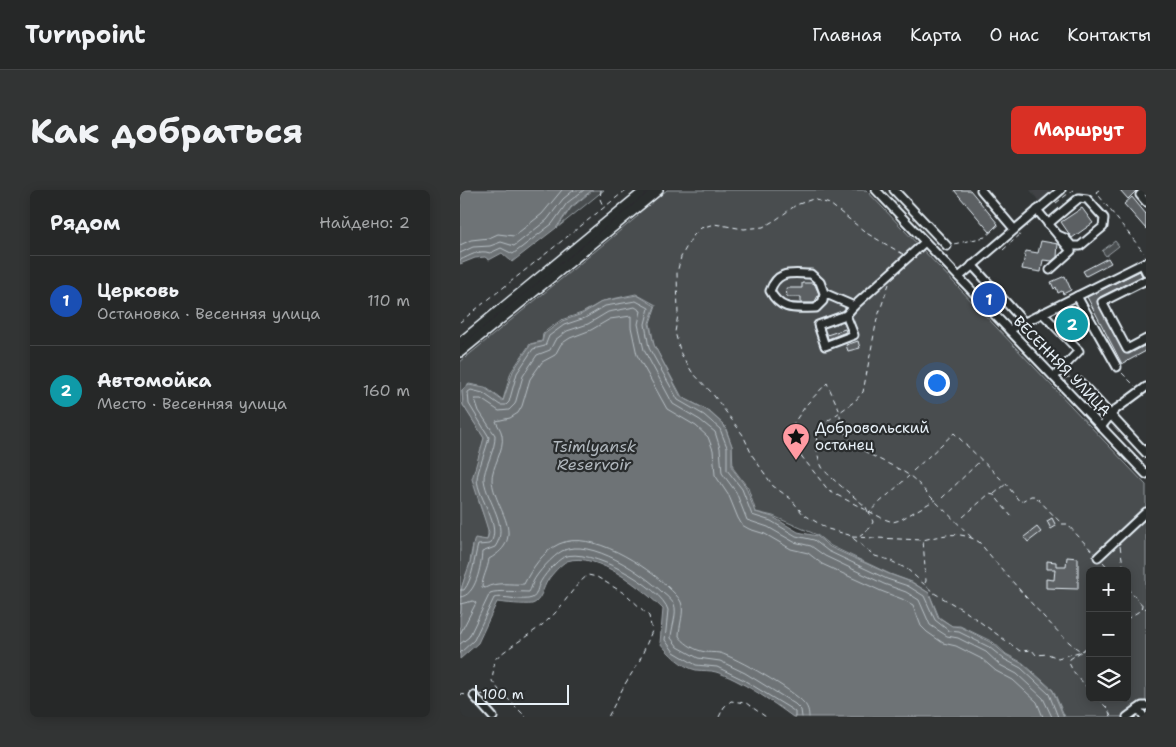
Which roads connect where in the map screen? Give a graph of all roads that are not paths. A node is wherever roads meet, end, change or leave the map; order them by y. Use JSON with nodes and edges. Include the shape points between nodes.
{"nodes":[{"id":1,"x":646,"y":190,"type":"edge"},
{"id":2,"x":658,"y":190,"type":"edge"},
{"id":3,"x":876,"y":190,"type":"edge"},
{"id":4,"x":894,"y":190,"type":"edge"},
{"id":5,"x":981,"y":190,"type":"edge"},
{"id":6,"x":1061,"y":190,"type":"edge"},
{"id":7,"x":1145,"y":190,"type":"edge"},
{"id":8,"x":1146,"y":202,"type":"edge"},
{"id":9,"x":909,"y":206,"type":"junction"},
{"id":10,"x":1037,"y":210,"type":"junction"},
{"id":11,"x":899,"y":215,"type":"junction"},
{"id":12,"x":1048,"y":224,"type":"junction"},
{"id":13,"x":1014,"y":229,"type":"junction"},
{"id":14,"x":1058,"y":235,"type":"junction"},
{"id":15,"x":925,"y":242,"type":"junction"},
{"id":16,"x":947,"y":246,"type":"road end"},
{"id":17,"x":1144,"y":263,"type":"edge"},
{"id":18,"x":972,"y":265,"type":"junction"},
{"id":19,"x":1050,"y":270,"type":"dead end"},
{"id":20,"x":1146,"y":272,"type":"edge"},
{"id":21,"x":958,"y":277,"type":"junction"},
{"id":22,"x":1146,"y":280,"type":"edge"},
{"id":23,"x":824,"y":293,"type":"junction"},
{"id":24,"x":1077,"y":296,"type":"junction"},
{"id":25,"x":854,"y":306,"type":"junction"},
{"id":26,"x":1042,"y":313,"type":"junction"},
{"id":27,"x":846,"y":315,"type":"junction"},
{"id":28,"x":1024,"y":322,"type":"junction"},
{"id":29,"x":1009,"y":330,"type":"junction"},
{"id":30,"x":1146,"y":339,"type":"edge"},
{"id":31,"x":460,"y":343,"type":"edge"},
{"id":32,"x":460,"y":352,"type":"edge"},
{"id":33,"x":1117,"y":367,"type":"road end"},
{"id":34,"x":1055,"y":378,"type":"junction"},
{"id":35,"x":1080,"y":382,"type":"road end"},
{"id":36,"x":1143,"y":390,"type":"edge"},
{"id":37,"x":1111,"y":415,"type":"junction"},
{"id":38,"x":1101,"y":427,"type":"junction"},
{"id":39,"x":1146,"y":453,"type":"edge"},
{"id":40,"x":1146,"y":474,"type":"edge"},
{"id":41,"x":1146,"y":512,"type":"edge"},
{"id":42,"x":1098,"y":557,"type":"road end"},
{"id":43,"x":474,"y":696,"type":"road end"},
{"id":44,"x":1146,"y":706,"type":"edge"},
{"id":45,"x":1138,"y":709,"type":"junction"},
{"id":46,"x":1129,"y":716,"type":"edge"},
{"id":47,"x":493,"y":717,"type":"edge"},
{"id":48,"x":1144,"y":717,"type":"edge"}],
"edges":[{"from":1,"to":31,"type":"main road"},
{"from":2,"to":32,"type":"main road"},
{"from":3,"to":11,"type":"street","name":"ВЕСЕННЯЯ УЛИЦА"},
{"from":4,"to":9,"type":"street"},
{"from":5,"to":13,"type":"street"},
{"from":6,"to":10,"type":"street"},
{"from":7,"to":8,"type":"street","via":[[1140,195]]},
{"from":9,"to":11,"type":"street"},
{"from":9,"to":16,"type":"street"},
{"from":10,"to":12,"type":"street"},
{"from":10,"to":13,"type":"street"},
{"from":11,"to":15,"type":"street","name":"ВЕСЕННЯЯ УЛИЦА"},
{"from":12,"to":14,"type":"street"},
{"from":12,"to":14,"type":"street","via":[[1079,198],[1087,198],[1104,218],[1103,227],[1080,246],[1072,246]]},
{"from":13,"to":18,"type":"street"},
{"from":14,"to":19,"type":"street","via":[[1071,251]]},
{"from":15,"to":21,"type":"street","name":"ВЕСЕННЯЯ УЛИЦА"},
{"from":15,"to":25,"type":"street"},
{"from":17,"to":20,"type":"street"},
{"from":17,"to":24,"type":"street"},
{"from":18,"to":21,"type":"street"},
{"from":18,"to":28,"type":"street"},
{"from":21,"to":29,"type":"street","name":"ВЕСЕННЯЯ УЛИЦА"},
{"from":22,"to":30,"type":"street","via":[[1102,302],[1127,349]]},
{"from":23,"to":23,"type":"street","via":[[823,301],[816,308],[787,308],[770,291],[774,281],[784,274],[811,274],[820,282]]},
{"from":23,"to":25,"type":"street"},
{"from":24,"to":26,"type":"street"},
{"from":24,"to":33,"type":"street"},
{"from":25,"to":27,"type":"street"},
{"from":26,"to":28,"type":"street"},
{"from":26,"to":34,"type":"street","via":[[1079,351]]},
{"from":27,"to":27,"type":"street","via":[[818,325],[825,346],[854,335]]},
{"from":28,"to":29,"type":"street"},
{"from":29,"to":34,"type":"street","name":"ВЕСЕННЯЯ УЛИЦА"},
{"from":34,"to":38,"type":"street","name":"ВЕСЕННЯЯ УЛИЦА"},
{"from":35,"to":37,"type":"street"},
{"from":36,"to":37,"type":"street"},
{"from":37,"to":38,"type":"street"},
{"from":37,"to":39,"type":"street"},
{"from":38,"to":40,"type":"street","name":"ВЕСЕННЯЯ УЛИЦА"},
{"from":41,"to":42,"type":"street"},
{"from":43,"to":47,"type":"street"},
{"from":44,"to":45,"type":"street"},
{"from":45,"to":46,"type":"street"},
{"from":45,"to":48,"type":"street"}]}
